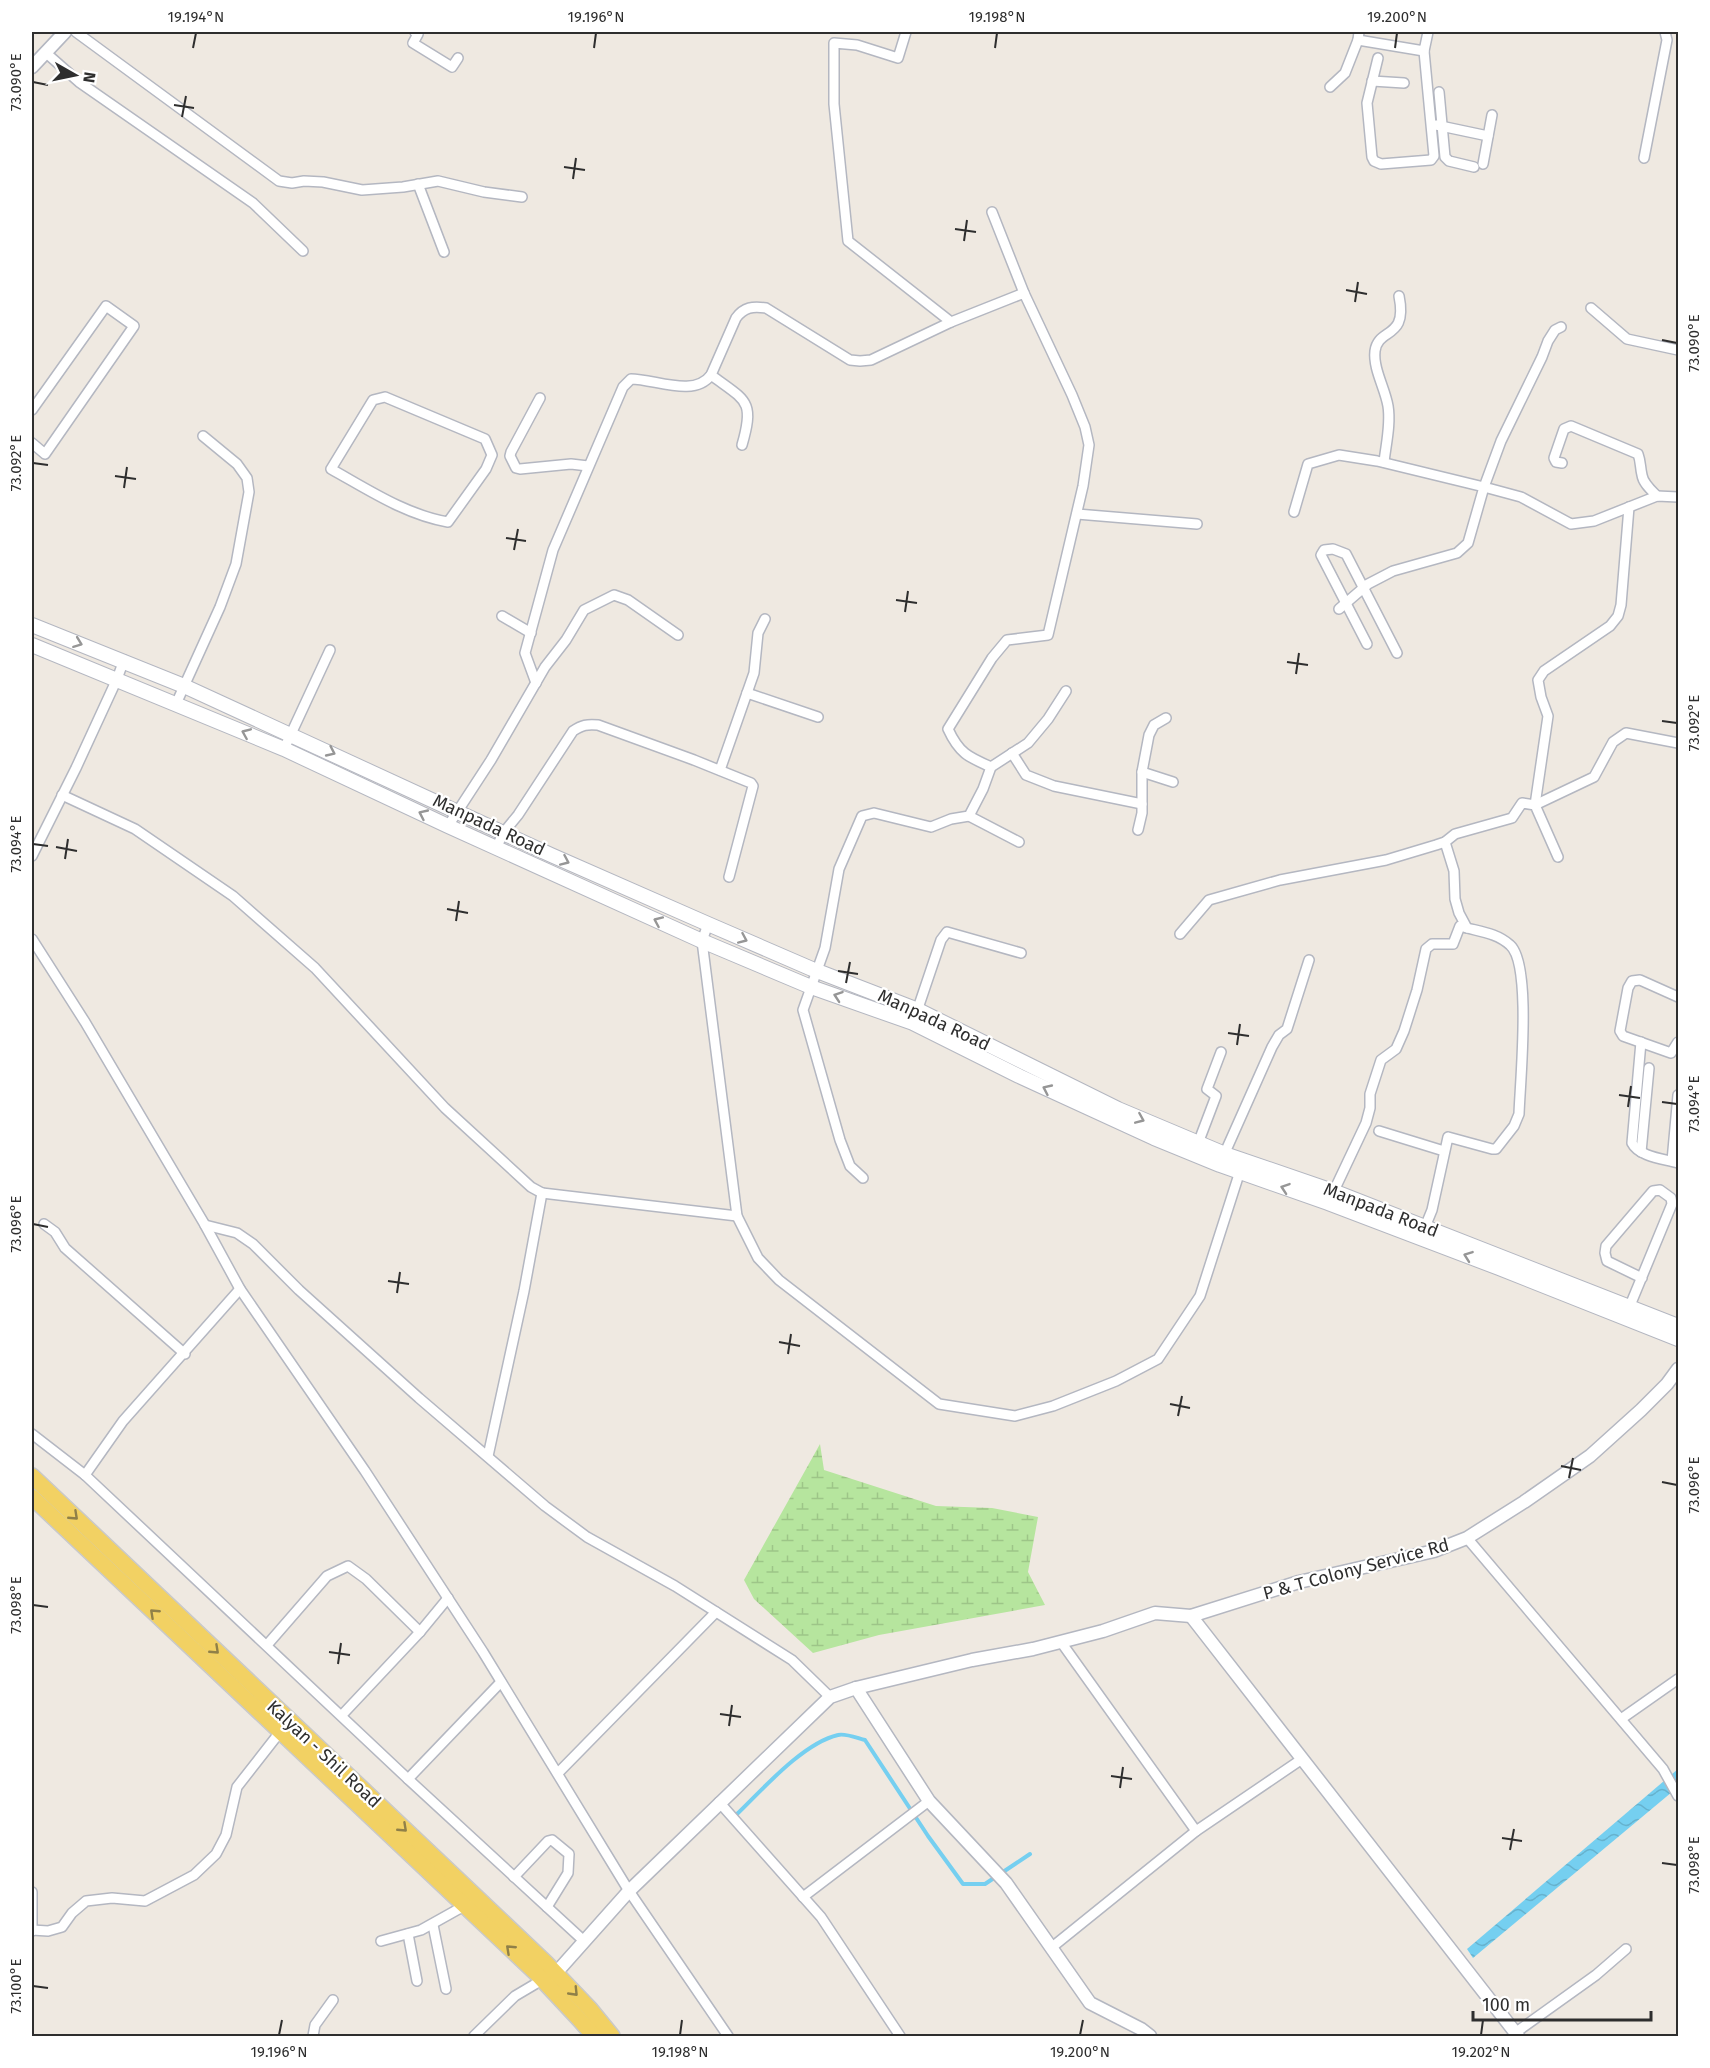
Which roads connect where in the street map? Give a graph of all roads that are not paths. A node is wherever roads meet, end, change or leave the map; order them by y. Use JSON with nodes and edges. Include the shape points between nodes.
{"nodes":[{"id":1,"x":65,"y":32,"type":"edge"},
{"id":2,"x":76,"y":32,"type":"edge"},
{"id":3,"x":415,"y":32,"type":"edge"},
{"id":4,"x":906,"y":32,"type":"edge"},
{"id":5,"x":1366,"y":32,"type":"edge"},
{"id":6,"x":1428,"y":32,"type":"edge"},
{"id":7,"x":1665,"y":32,"type":"edge"},
{"id":8,"x":1358,"y":36,"type":"edge"},
{"id":9,"x":1425,"y":48,"type":"junction"},
{"id":10,"x":45,"y":52,"type":"junction"},
{"id":11,"x":458,"y":58,"type":"dead end"},
{"id":12,"x":1377,"y":58,"type":"dead end"},
{"id":13,"x":32,"y":67,"type":"edge"},
{"id":14,"x":1372,"y":81,"type":"junction"},
{"id":15,"x":1404,"y":83,"type":"dead end"},
{"id":16,"x":1330,"y":87,"type":"dead end"},
{"id":17,"x":1439,"y":92,"type":"dead end"},
{"id":18,"x":1492,"y":115,"type":"dead end"},
{"id":19,"x":1431,"y":124,"type":"junction"},
{"id":20,"x":1442,"y":126,"type":"junction"},
{"id":21,"x":1488,"y":136,"type":"junction"},
{"id":22,"x":1644,"y":158,"type":"dead end"},
{"id":23,"x":418,"y":184,"type":"junction"},
{"id":24,"x":522,"y":197,"type":"dead end"},
{"id":25,"x":992,"y":212,"type":"dead end"},
{"id":26,"x":303,"y":251,"type":"dead end"},
{"id":27,"x":444,"y":252,"type":"dead end"},
{"id":28,"x":1024,"y":293,"type":"junction"},
{"id":29,"x":1400,"y":296,"type":"dead end"},
{"id":30,"x":1592,"y":308,"type":"dead end"},
{"id":31,"x":951,"y":322,"type":"junction"},
{"id":32,"x":1562,"y":327,"type":"dead end"},
{"id":33,"x":1678,"y":350,"type":"edge"},
{"id":34,"x":711,"y":375,"type":"junction"},
{"id":35,"x":540,"y":398,"type":"dead end"},
{"id":36,"x":32,"y":410,"type":"edge"},
{"id":37,"x":203,"y":435,"type":"dead end"},
{"id":38,"x":32,"y":443,"type":"edge"},
{"id":39,"x":742,"y":445,"type":"dead end"},
{"id":40,"x":1384,"y":462,"type":"junction"},
{"id":41,"x":1562,"y":463,"type":"dead end"},
{"id":42,"x":588,"y":466,"type":"junction"},
{"id":43,"x":1485,"y":487,"type":"junction"},
{"id":44,"x":1657,"y":495,"type":"junction"},
{"id":45,"x":1678,"y":497,"type":"edge"},
{"id":46,"x":390,"y":501,"type":"joint"},
{"id":47,"x":1629,"y":507,"type":"junction"},
{"id":48,"x":1294,"y":512,"type":"dead end"},
{"id":49,"x":1077,"y":514,"type":"junction"},
{"id":50,"x":1197,"y":524,"type":"dead end"},
{"id":51,"x":1363,"y":588,"type":"junction"},
{"id":52,"x":1342,"y":606,"type":"junction"},
{"id":53,"x":502,"y":616,"type":"dead end"},
{"id":54,"x":765,"y":620,"type":"dead end"},
{"id":55,"x":32,"y":625,"type":"edge"},
{"id":56,"x":531,"y":633,"type":"junction"},
{"id":57,"x":678,"y":635,"type":"dead end"},
{"id":58,"x":1367,"y":644,"type":"dead end"},
{"id":59,"x":32,"y":645,"type":"edge"},
{"id":60,"x":330,"y":650,"type":"dead end"},
{"id":61,"x":1397,"y":653,"type":"dead end"},
{"id":62,"x":123,"y":660,"type":"junction"},
{"id":63,"x":117,"y":679,"type":"junction"},
{"id":64,"x":536,"y":683,"type":"junction"},
{"id":65,"x":184,"y":686,"type":"junction"},
{"id":66,"x":1066,"y":691,"type":"dead end"},
{"id":67,"x":747,"y":693,"type":"junction"},
{"id":68,"x":176,"y":704,"type":"junction"},
{"id":69,"x":818,"y":717,"type":"dead end"},
{"id":70,"x":1166,"y":718,"type":"dead end"},
{"id":71,"x":291,"y":734,"type":"junction"},
{"id":72,"x":1678,"y":743,"type":"edge"},
{"id":73,"x":284,"y":749,"type":"junction"},
{"id":74,"x":1012,"y":753,"type":"junction"},
{"id":75,"x":991,"y":767,"type":"junction"},
{"id":76,"x":720,"y":770,"type":"junction"},
{"id":77,"x":1142,"y":772,"type":"junction"},
{"id":78,"x":1173,"y":782,"type":"dead end"},
{"id":79,"x":62,"y":795,"type":"junction"},
{"id":80,"x":1142,"y":804,"type":"junction"},
{"id":81,"x":1535,"y":805,"type":"junction"},
{"id":82,"x":457,"y":810,"type":"junction"},
{"id":83,"x":969,"y":816,"type":"junction"},
{"id":84,"x":448,"y":826,"type":"junction"},
{"id":85,"x":1138,"y":830,"type":"dead end"},
{"id":86,"x":504,"y":832,"type":"junction"},
{"id":87,"x":1019,"y":842,"type":"dead end"},
{"id":88,"x":1445,"y":842,"type":"junction"},
{"id":89,"x":496,"y":848,"type":"junction"},
{"id":90,"x":32,"y":856,"type":"edge"},
{"id":91,"x":1558,"y":857,"type":"dead end"},
{"id":92,"x":729,"y":877,"type":"dead end"},
{"id":93,"x":708,"y":924,"type":"junction"},
{"id":94,"x":1467,"y":928,"type":"junction"},
{"id":95,"x":1180,"y":934,"type":"dead end"},
{"id":96,"x":32,"y":939,"type":"edge"},
{"id":97,"x":702,"y":941,"type":"junction"},
{"id":98,"x":1021,"y":953,"type":"dead end"},
{"id":99,"x":1309,"y":960,"type":"dead end"},
{"id":100,"x":818,"y":971,"type":"junction"},
{"id":101,"x":811,"y":987,"type":"junction"},
{"id":102,"x":1678,"y":997,"type":"edge"},
{"id":103,"x":916,"y":1016,"type":"junction"},
{"id":104,"x":1641,"y":1042,"type":"junction"},
{"id":105,"x":1678,"y":1042,"type":"edge"},
{"id":106,"x":1221,"y":1052,"type":"dead end"},
{"id":107,"x":1649,"y":1068,"type":"dead end"},
{"id":108,"x":1678,"y":1095,"type":"edge"},
{"id":109,"x":1379,"y":1131,"type":"dead end"},
{"id":110,"x":1196,"y":1149,"type":"junction"},
{"id":111,"x":1444,"y":1151,"type":"junction"},
{"id":112,"x":1641,"y":1152,"type":"junction"},
{"id":113,"x":1222,"y":1160,"type":"junction"},
{"id":114,"x":1675,"y":1162,"type":"edge"},
{"id":115,"x":1241,"y":1166,"type":"junction"},
{"id":116,"x":863,"y":1178,"type":"dead end"},
{"id":117,"x":542,"y":1193,"type":"junction"},
{"id":118,"x":1330,"y":1197,"type":"junction"},
{"id":119,"x":737,"y":1216,"type":"junction"},
{"id":120,"x":44,"y":1224,"type":"dead end"},
{"id":121,"x":205,"y":1225,"type":"junction"},
{"id":122,"x":1423,"y":1233,"type":"junction"},
{"id":123,"x":1642,"y":1278,"type":"junction"},
{"id":124,"x":240,"y":1289,"type":"junction"},
{"id":125,"x":1603,"y":1303,"type":"junction"},
{"id":126,"x":1629,"y":1308,"type":"junction"},
{"id":127,"x":1678,"y":1326,"type":"edge"},
{"id":128,"x":1678,"y":1340,"type":"edge"},
{"id":129,"x":185,"y":1354,"type":"junction"},
{"id":130,"x":1678,"y":1369,"type":"edge"},
{"id":131,"x":32,"y":1434,"type":"edge"},
{"id":132,"x":488,"y":1456,"type":"junction"},
{"id":133,"x":85,"y":1475,"type":"junction"},
{"id":134,"x":32,"y":1476,"type":"edge"},
{"id":135,"x":32,"y":1497,"type":"edge"},
{"id":136,"x":1467,"y":1538,"type":"junction"},
{"id":137,"x":448,"y":1598,"type":"junction"},
{"id":138,"x":716,"y":1612,"type":"junction"},
{"id":139,"x":1191,"y":1616,"type":"junction"},
{"id":140,"x":420,"y":1632,"type":"junction"},
{"id":141,"x":1061,"y":1642,"type":"junction"},
{"id":142,"x":267,"y":1645,"type":"junction"},
{"id":143,"x":1678,"y":1679,"type":"edge"},
{"id":144,"x":501,"y":1682,"type":"junction"},
{"id":145,"x":856,"y":1688,"type":"junction"},
{"id":146,"x":830,"y":1697,"type":"junction"},
{"id":147,"x":342,"y":1715,"type":"junction"},
{"id":148,"x":1621,"y":1719,"type":"junction"},
{"id":149,"x":280,"y":1732,"type":"junction"},
{"id":150,"x":1302,"y":1759,"type":"junction"},
{"id":151,"x":558,"y":1773,"type":"junction"},
{"id":152,"x":408,"y":1779,"type":"junction"},
{"id":153,"x":1678,"y":1796,"type":"edge"},
{"id":154,"x":929,"y":1801,"type":"junction"},
{"id":155,"x":719,"y":1802,"type":"junction"},
{"id":156,"x":1196,"y":1831,"type":"junction"},
{"id":157,"x":514,"y":1877,"type":"junction"},
{"id":158,"x":629,"y":1891,"type":"junction"},
{"id":159,"x":32,"y":1892,"type":"edge"},
{"id":160,"x":803,"y":1897,"type":"junction"},
{"id":161,"x":464,"y":1906,"type":"junction"},
{"id":162,"x":547,"y":1907,"type":"junction"},
{"id":163,"x":433,"y":1925,"type":"junction"},
{"id":164,"x":32,"y":1930,"type":"edge"},
{"id":165,"x":408,"y":1934,"type":"junction"},
{"id":166,"x":381,"y":1941,"type":"dead end"},
{"id":167,"x":584,"y":1941,"type":"junction"},
{"id":168,"x":1052,"y":1948,"type":"junction"},
{"id":169,"x":1626,"y":1949,"type":"dead end"},
{"id":170,"x":549,"y":1977,"type":"junction"},
{"id":171,"x":417,"y":1981,"type":"dead end"},
{"id":172,"x":446,"y":1989,"type":"dead end"},
{"id":173,"x":333,"y":2000,"type":"dead end"},
{"id":174,"x":1517,"y":2035,"type":"edge"},
{"id":175,"x":313,"y":2037,"type":"edge"},
{"id":176,"x":474,"y":2037,"type":"edge"},
{"id":177,"x":594,"y":2037,"type":"edge"},
{"id":178,"x":612,"y":2037,"type":"edge"},
{"id":179,"x":728,"y":2037,"type":"edge"},
{"id":180,"x":900,"y":2037,"type":"edge"},
{"id":181,"x":1150,"y":2037,"type":"edge"}],
"edges":[{"from":1,"to":10,"type":"street"},
{"from":2,"to":23,"type":"street","via":[[279,180],[323,182],[362,190]]},
{"from":3,"to":11,"type":"street","via":[[418,34],[412,43],[452,67]]},
{"from":4,"to":31,"type":"street","via":[[898,58],[857,45],[834,43],[834,104],[848,242]]},
{"from":5,"to":9,"type":"street"},
{"from":6,"to":9,"type":"street"},
{"from":7,"to":22,"type":"street","via":[[1667,40]]},
{"from":8,"to":9,"type":"street"},
{"from":8,"to":16,"type":"street","via":[[1345,73]]},
{"from":9,"to":19,"type":"street"},
{"from":10,"to":13,"type":"street"},
{"from":10,"to":26,"type":"street","via":[[79,82],[253,203]]},
{"from":12,"to":14,"type":"street"},
{"from":14,"to":15,"type":"street"},
{"from":14,"to":19,"type":"street","via":[[1367,103],[1374,160],[1381,164],[1432,159]]},
{"from":17,"to":20,"type":"street"},
{"from":18,"to":21,"type":"street"},
{"from":19,"to":20,"type":"street"},
{"from":20,"to":21,"type":"street"},
{"from":20,"to":21,"type":"street","via":[[1446,160],[1478,165]]},
{"from":23,"to":24,"type":"street","via":[[438,181]]},
{"from":23,"to":27,"type":"street"},
{"from":25,"to":28,"type":"street"},
{"from":28,"to":31,"type":"street"},
{"from":28,"to":49,"type":"street","via":[[1085,427],[1089,445]]},
{"from":29,"to":40,"type":"street","via":[[1402,309],[1396,328],[1377,341],[1374,358],[1389,415]]},
{"from":30,"to":33,"type":"street","via":[[1627,339]]},
{"from":31,"to":34,"type":"street","via":[[871,360],[860,361],[850,360],[766,308],[752,306],[736,318]]},
{"from":32,"to":43,"type":"street","via":[[1548,341],[1501,441]]},
{"from":34,"to":39,"type":"street","via":[[747,405],[748,423]]},
{"from":34,"to":42,"type":"street","via":[[699,386],[631,380],[623,387]]},
{"from":35,"to":42,"type":"street","via":[[511,452],[516,468]]},
{"from":36,"to":38,"type":"street","via":[[106,306],[134,326],[45,454]]},
{"from":37,"to":65,"type":"street","via":[[237,464],[247,478],[249,492],[236,564]]},
{"from":40,"to":43,"type":"street"},
{"from":40,"to":48,"type":"street","via":[[1339,455],[1308,464]]},
{"from":41,"to":44,"type":"street","via":[[1554,458],[1564,429],[1571,426],[1638,454],[1646,485]]},
{"from":42,"to":56,"type":"street","via":[[553,550]]},
{"from":43,"to":47,"type":"street","via":[[1521,497],[1571,524],[1594,521]]},
{"from":43,"to":51,"type":"street","via":[[1468,543],[1457,554],[1393,571]]},
{"from":44,"to":45,"type":"street"},
{"from":44,"to":47,"type":"street"},
{"from":46,"to":46,"type":"street","via":[[331,469],[373,400],[384,397],[485,440],[492,455],[486,469],[448,522]]},
{"from":47,"to":81,"type":"street","via":[[1618,616],[1610,626],[1544,671],[1538,680],[1548,716]]},
{"from":49,"to":50,"type":"street"},
{"from":49,"to":75,"type":"street","via":[[1048,635],[1007,640],[948,729],[956,746],[970,758]]},
{"from":51,"to":52,"type":"street"},
{"from":51,"to":52,"type":"street","via":[[1346,554],[1333,549],[1321,552]]},
{"from":51,"to":61,"type":"street"},
{"from":52,"to":58,"type":"street"},
{"from":53,"to":56,"type":"street"},
{"from":54,"to":67,"type":"street","via":[[758,633],[754,673]]},
{"from":55,"to":62,"type":"main road","name":"Manpada Road","one_way":true},
{"from":56,"to":64,"type":"street","via":[[525,653]]},
{"from":57,"to":64,"type":"street","via":[[628,600],[614,595],[584,610]]},
{"from":59,"to":63,"type":"main road","name":"Manpada Road"},
{"from":60,"to":71,"type":"street"},
{"from":62,"to":63,"type":"street"},
{"from":62,"to":65,"type":"main road","name":"Manpada Road"},
{"from":63,"to":68,"type":"main road","name":"Manpada Road"},
{"from":63,"to":79,"type":"street"},
{"from":64,"to":82,"type":"street"},
{"from":65,"to":68,"type":"street"},
{"from":65,"to":71,"type":"main road","name":"Manpada Road"},
{"from":66,"to":74,"type":"street","via":[[1028,743]]},
{"from":67,"to":69,"type":"street"},
{"from":67,"to":76,"type":"street"},
{"from":73,"to":68,"type":"main road","name":"Manpada Road","one_way":true},
{"from":70,"to":77,"type":"street","via":[[1154,725],[1149,735]]},
{"from":71,"to":73,"type":"street"},
{"from":71,"to":82,"type":"main road","name":"Manpada Road","one_way":true},
{"from":72,"to":81,"type":"street","via":[[1626,733],[1613,742],[1594,777]]},
{"from":84,"to":73,"type":"main road","name":"Manpada Road","one_way":true},
{"from":74,"to":75,"type":"street"},
{"from":74,"to":80,"type":"street","via":[[1026,775],[1054,786]]},
{"from":75,"to":83,"type":"street"},
{"from":76,"to":86,"type":"street","via":[[598,725],[582,725],[573,731]]},
{"from":76,"to":92,"type":"street","via":[[753,786]]},
{"from":77,"to":78,"type":"street"},
{"from":77,"to":80,"type":"street"},
{"from":79,"to":90,"type":"street"},
{"from":79,"to":117,"type":"street","via":[[135,829],[233,896],[315,968],[445,1108]]},
{"from":80,"to":85,"type":"street"},
{"from":81,"to":88,"type":"street","via":[[1522,803],[1512,818],[1455,834]]},
{"from":81,"to":91,"type":"street"},
{"from":82,"to":84,"type":"street"},
{"from":82,"to":86,"type":"main road","name":"Manpada Road"},
{"from":83,"to":87,"type":"street"},
{"from":83,"to":100,"type":"street","via":[[931,827],[874,813],[862,816],[839,869]]},
{"from":84,"to":89,"type":"main road","name":"Manpada Road"},
{"from":86,"to":89,"type":"street"},
{"from":86,"to":93,"type":"main road","name":"Manpada Road","one_way":true},
{"from":88,"to":94,"type":"street","via":[[1455,871],[1455,899]]},
{"from":88,"to":95,"type":"street","via":[[1386,860],[1280,880],[1209,900]]},
{"from":97,"to":89,"type":"main road","name":"Manpada Road","one_way":true},
{"from":93,"to":97,"type":"street"},
{"from":93,"to":100,"type":"main road","name":"Manpada Road","one_way":true},
{"from":94,"to":111,"type":"street","via":[[1496,935],[1512,946],[1519,960],[1523,1000],[1519,1114],[1496,1149],[1451,1137],[1446,1140]]},
{"from":94,"to":118,"type":"street","via":[[1460,926],[1453,944],[1432,944],[1426,949],[1404,1031],[1396,1049],[1382,1060],[1370,1094],[1366,1123]]},
{"from":96,"to":121,"type":"street"},
{"from":97,"to":101,"type":"main road","name":"Manpada Road"},
{"from":97,"to":119,"type":"street"},
{"from":98,"to":103,"type":"street","via":[[947,932]]},
{"from":99,"to":113,"type":"street","via":[[1287,1029],[1272,1047]]},
{"from":100,"to":101,"type":"street"},
{"from":100,"to":103,"type":"main road","name":"Manpada Road"},
{"from":103,"to":101,"type":"main road","name":"Manpada Road","one_way":true},
{"from":101,"to":116,"type":"street","via":[[804,1018],[850,1166]]},
{"from":102,"to":104,"type":"street","via":[[1640,980],[1630,984],[1620,1031],[1623,1036]]},
{"from":103,"to":110,"type":"main road","name":"Manpada Road","via":[[1115,1115]]},
{"from":104,"to":105,"type":"street","via":[[1671,1053]]},
{"from":104,"to":112,"type":"street","via":[[1632,1139]]},
{"from":106,"to":110,"type":"street","via":[[1207,1089],[1216,1096]]},
{"from":107,"to":112,"type":"street"},
{"from":108,"to":114,"type":"street"},
{"from":109,"to":111,"type":"street"},
{"from":110,"to":113,"type":"main road","name":"Manpada Road"},
{"from":111,"to":122,"type":"street","via":[[1432,1210]]},
{"from":112,"to":114,"type":"street"},
{"from":113,"to":115,"type":"main road","name":"Manpada Road"},
{"from":115,"to":118,"type":"main road","name":"Manpada Road"},
{"from":115,"to":119,"type":"street","via":[[1200,1296],[1158,1359],[1106,1385],[1015,1416],[939,1404],[779,1280],[758,1258]]},
{"from":117,"to":119,"type":"street"},
{"from":117,"to":132,"type":"street"},
{"from":118,"to":122,"type":"main road","name":"Manpada Road"},
{"from":120,"to":129,"type":"street","via":[[55,1232],[65,1248]]},
{"from":121,"to":124,"type":"street"},
{"from":121,"to":132,"type":"street","via":[[237,1233],[253,1244],[299,1290]]},
{"from":122,"to":125,"type":"main road","name":"Manpada Road"},
{"from":123,"to":123,"type":"street","via":[[1608,1261],[1606,1246],[1653,1191],[1660,1190],[1671,1198],[1672,1204]]},
{"from":123,"to":126,"type":"street"},
{"from":124,"to":129,"type":"street"},
{"from":124,"to":137,"type":"street"},
{"from":125,"to":126,"type":"main road","name":"Manpada Road"},
{"from":125,"to":128,"type":"main road","name":"Manpada Road"},
{"from":126,"to":127,"type":"main road","name":"Manpada Road"},
{"from":129,"to":133,"type":"street","via":[[123,1421]]},
{"from":130,"to":136,"type":"street","name":"P & T Colony Service Rd","via":[[1641,1410],[1590,1456]]},
{"from":131,"to":133,"type":"street"},
{"from":132,"to":138,"type":"street","via":[[587,1537]]},
{"from":133,"to":142,"type":"street"},
{"from":134,"to":170,"type":"main road","name":"Kalyan - Shil Road","one_way":true},
{"from":149,"to":135,"type":"main road","name":"Kalyan - Shil Road","one_way":true},
{"from":136,"to":139,"type":"street","name":"P & T Colony Service Rd","via":[[1434,1551],[1299,1582]]},
{"from":136,"to":148,"type":"street"},
{"from":137,"to":140,"type":"street"},
{"from":137,"to":144,"type":"street"},
{"from":138,"to":146,"type":"street","via":[[792,1660]]},
{"from":138,"to":151,"type":"street"},
{"from":139,"to":141,"type":"street","via":[[1155,1613]]},
{"from":139,"to":150,"type":"street"},
{"from":140,"to":142,"type":"street","via":[[348,1566],[327,1576]]},
{"from":140,"to":147,"type":"street"},
{"from":141,"to":145,"type":"street"},
{"from":141,"to":156,"type":"street"},
{"from":142,"to":147,"type":"street"},
{"from":143,"to":148,"type":"street"},
{"from":144,"to":151,"type":"street"},
{"from":144,"to":152,"type":"street"},
{"from":145,"to":146,"type":"street"},
{"from":145,"to":154,"type":"street"},
{"from":146,"to":155,"type":"street"},
{"from":147,"to":152,"type":"street"},
{"from":148,"to":153,"type":"street","via":[[1663,1769]]},
{"from":149,"to":161,"type":"main road","name":"Kalyan - Shil Road"},
{"from":149,"to":164,"type":"street","via":[[237,1787],[226,1835],[216,1854],[194,1875],[145,1901],[86,1901],[62,1927]]},
{"from":150,"to":156,"type":"street"},
{"from":150,"to":174,"type":"street"},
{"from":151,"to":158,"type":"street"},
{"from":152,"to":157,"type":"street"},
{"from":154,"to":160,"type":"street"},
{"from":154,"to":168,"type":"street","via":[[998,1875]]},
{"from":155,"to":158,"type":"street"},
{"from":155,"to":160,"type":"street"},
{"from":156,"to":168,"type":"street"},
{"from":157,"to":162,"type":"street"},
{"from":157,"to":162,"type":"street","via":[[548,1841],[569,1854],[568,1873]]},
{"from":158,"to":167,"type":"street"},
{"from":158,"to":179,"type":"street"},
{"from":159,"to":164,"type":"street"},
{"from":160,"to":180,"type":"street","via":[[821,1917]]},
{"from":161,"to":163,"type":"street"},
{"from":170,"to":161,"type":"main road","name":"Kalyan - Shil Road","one_way":true},
{"from":162,"to":167,"type":"street"},
{"from":163,"to":165,"type":"street"},
{"from":163,"to":172,"type":"street"},
{"from":165,"to":166,"type":"street"},
{"from":165,"to":171,"type":"street"},
{"from":167,"to":170,"type":"street"},
{"from":168,"to":181,"type":"street","via":[[1090,2003]]},
{"from":169,"to":174,"type":"street"},
{"from":170,"to":176,"type":"street","via":[[515,1996]]},
{"from":170,"to":177,"type":"main road","name":"Kalyan - Shil Road"},
{"from":170,"to":178,"type":"main road","name":"Kalyan - Shil Road","one_way":true,"via":[[590,2009]]},
{"from":173,"to":175,"type":"street","via":[[315,2025]]}]}
